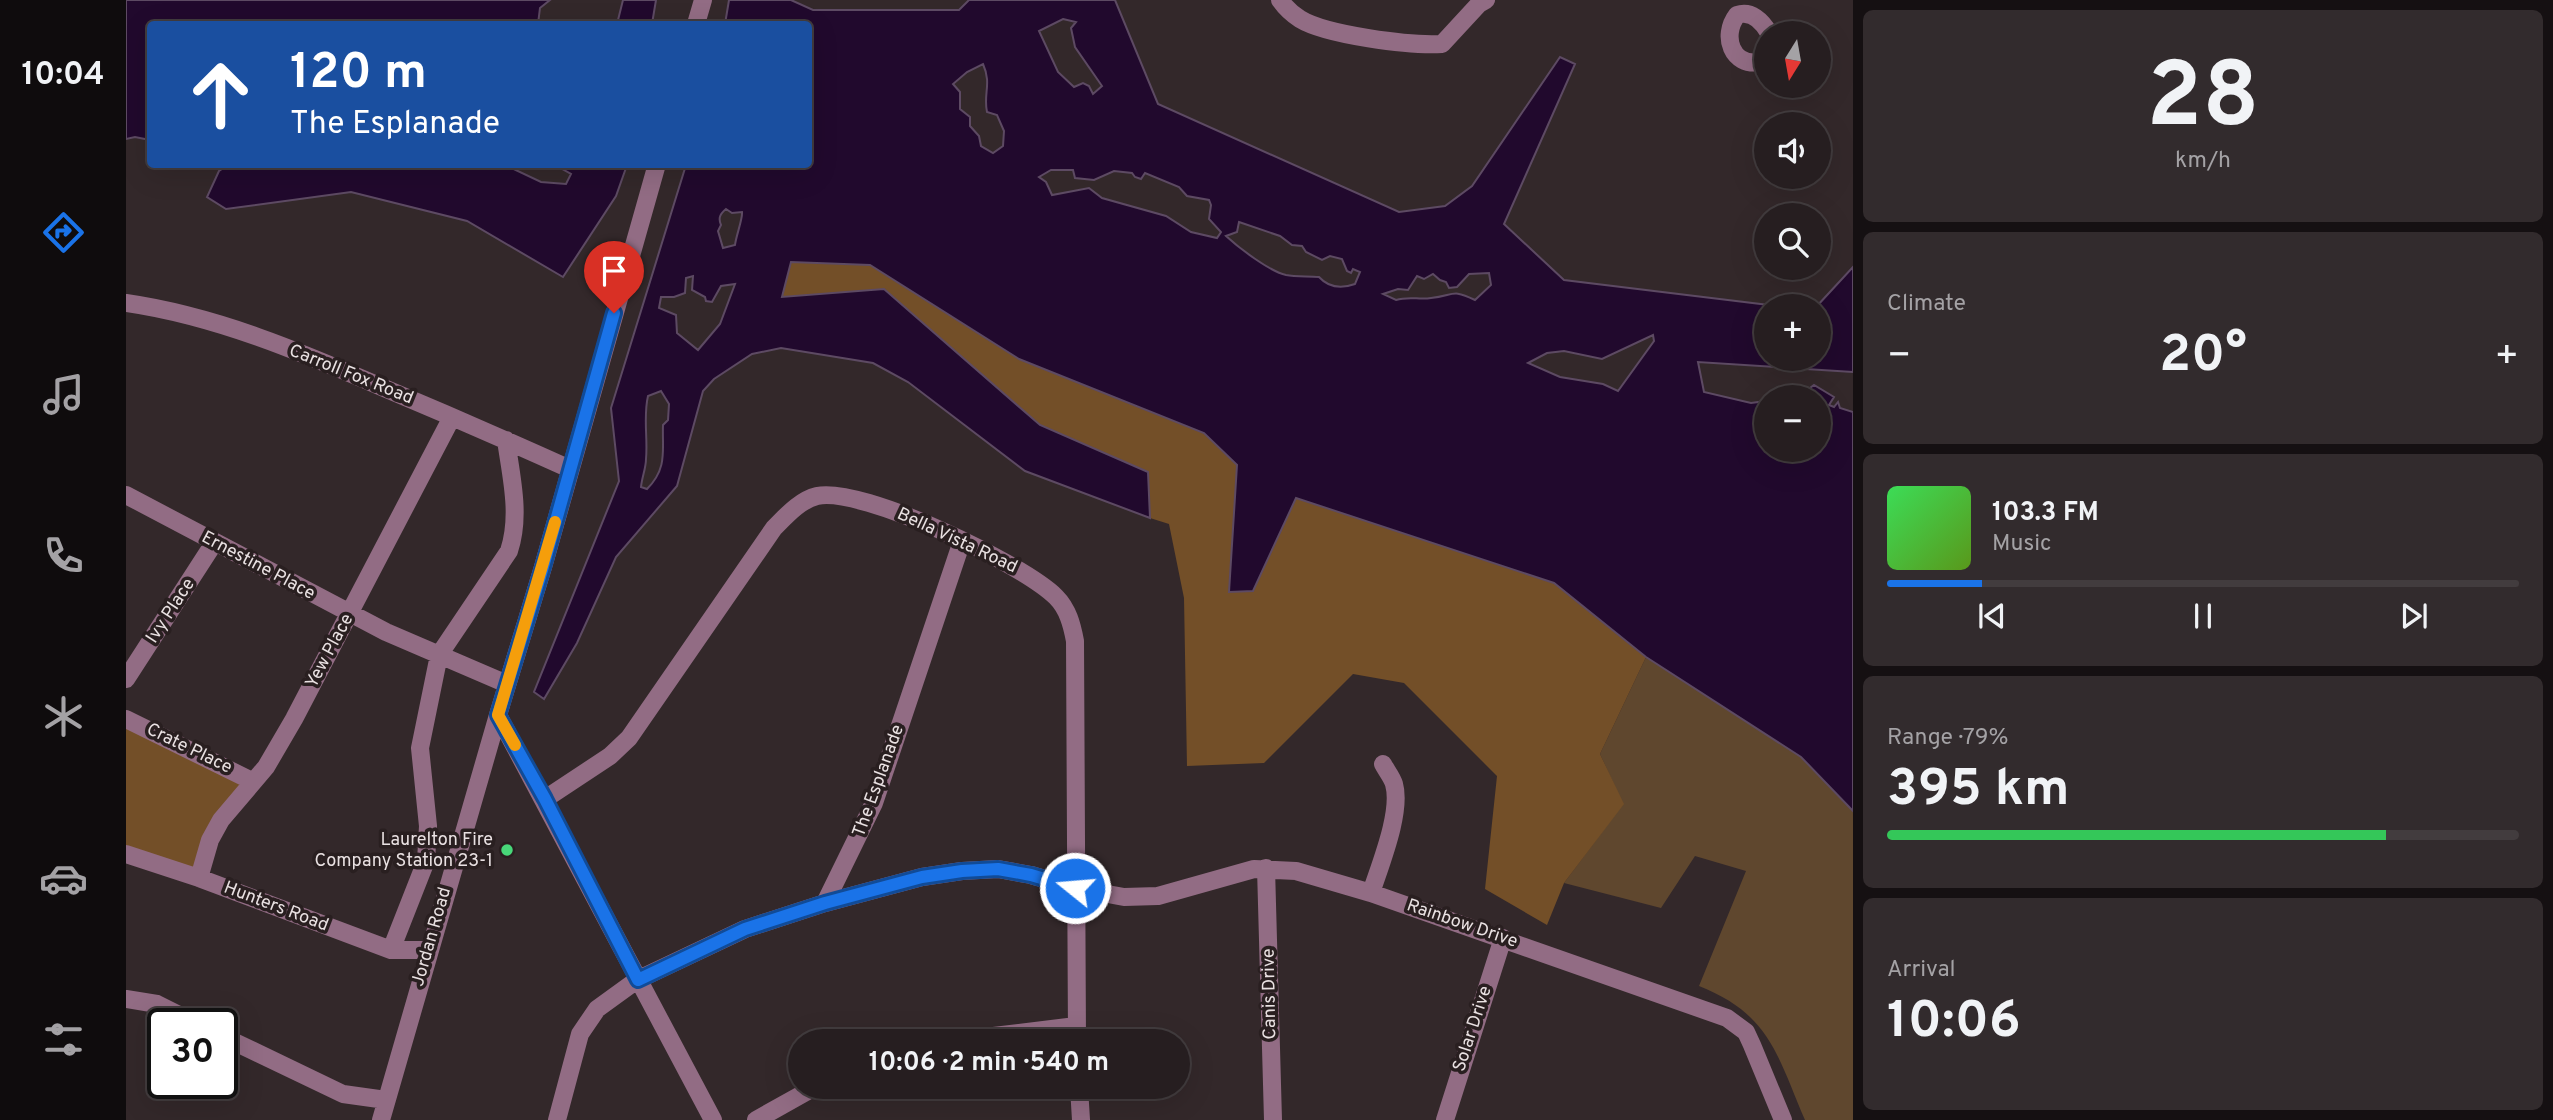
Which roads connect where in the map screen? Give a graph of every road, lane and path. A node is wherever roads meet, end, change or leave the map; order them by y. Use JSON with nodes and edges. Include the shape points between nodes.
{"nodes":[{"id":1,"x":704,"y":0,"type":"edge"},
{"id":2,"x":1280,"y":0,"type":"edge"},
{"id":3,"x":1486,"y":0,"type":"edge"},
{"id":4,"x":1741,"y":7,"type":"edge"},
{"id":5,"x":697,"y":21,"type":"edge"},
{"id":6,"x":1759,"y":21,"type":"edge"},
{"id":7,"x":1754,"y":63,"type":"edge"},
{"id":8,"x":656,"y":168,"type":"edge"},
{"id":9,"x":126,"y":303,"type":"edge"},
{"id":10,"x":452,"y":417,"type":"junction"},
{"id":11,"x":506,"y":440,"type":"junction"},
{"id":12,"x":570,"y":469,"type":"junction"},
{"id":13,"x":126,"y":495,"type":"edge"},
{"id":14,"x":962,"y":541,"type":"junction"},
{"id":15,"x":214,"y":543,"type":"junction"},
{"id":16,"x":350,"y":614,"type":"junction"},
{"id":17,"x":439,"y":655,"type":"junction"},
{"id":18,"x":126,"y":679,"type":"edge"},
{"id":19,"x":507,"y":684,"type":"junction"},
{"id":20,"x":498,"y":715,"type":"junction"},
{"id":21,"x":126,"y":719,"type":"edge"},
{"id":22,"x":1382,"y":764,"type":"dead end"},
{"id":23,"x":253,"y":780,"type":"junction"},
{"id":24,"x":545,"y":799,"type":"junction"},
{"id":25,"x":126,"y":854,"type":"edge"},
{"id":26,"x":1266,"y":868,"type":"junction"},
{"id":27,"x":200,"y":878,"type":"junction"},
{"id":28,"x":1075,"y":888,"type":"junction"},
{"id":29,"x":1371,"y":893,"type":"junction"},
{"id":30,"x":825,"y":903,"type":"junction"},
{"id":31,"x":1503,"y":938,"type":"junction"},
{"id":32,"x":391,"y":950,"type":"junction"},
{"id":33,"x":428,"y":950,"type":"junction"},
{"id":34,"x":638,"y":980,"type":"junction"},
{"id":35,"x":126,"y":999,"type":"edge"},
{"id":36,"x":165,"y":1008,"type":"edge"},
{"id":37,"x":1076,"y":1029,"type":"edge"},
{"id":38,"x":238,"y":1044,"type":"edge"},
{"id":39,"x":794,"y":1099,"type":"edge"},
{"id":40,"x":1080,"y":1099,"type":"edge"},
{"id":41,"x":386,"y":1100,"type":"junction"},
{"id":42,"x":381,"y":1120,"type":"edge"},
{"id":43,"x":557,"y":1120,"type":"edge"},
{"id":44,"x":713,"y":1120,"type":"edge"},
{"id":45,"x":755,"y":1120,"type":"edge"},
{"id":46,"x":1081,"y":1120,"type":"edge"},
{"id":47,"x":1273,"y":1120,"type":"edge"},
{"id":48,"x":1444,"y":1120,"type":"edge"},
{"id":49,"x":1783,"y":1120,"type":"edge"}],
"edges":[{"from":1,"to":5,"type":"street"},
{"from":2,"to":3,"type":"street","via":[[1300,19],[1322,28],[1417,46],[1442,44]]},
{"from":4,"to":6,"type":"street"},
{"from":4,"to":7,"type":"street","via":[[1731,25],[1732,51]]},
{"from":8,"to":12,"type":"street","name":"Jordan Road"},
{"from":9,"to":10,"type":"street","name":"Carroll Fox Road","via":[[228,326]]},
{"from":10,"to":11,"type":"street","name":"Carroll Fox Road"},
{"from":10,"to":16,"type":"street","name":"Yew Place"},
{"from":11,"to":12,"type":"street","name":"Carroll Fox Road"},
{"from":11,"to":17,"type":"street","via":[[516,516],[514,536],[509,551]]},
{"from":12,"to":19,"type":"street","name":"Jordan Road"},
{"from":13,"to":15,"type":"street","name":"Ernestine Place"},
{"from":14,"to":24,"type":"street","name":"Bella Vista Road","via":[[880,505],[835,495],[806,500],[774,527],[629,738]]},
{"from":14,"to":28,"type":"street","name":"Bella Vista Road","via":[[1034,579],[1058,599],[1071,620],[1075,640]]},
{"from":14,"to":30,"type":"street","name":"The Esplanade","via":[[874,803]]},
{"from":15,"to":16,"type":"street","name":"Ernestine Place"},
{"from":15,"to":18,"type":"street","name":"Ivy Place"},
{"from":16,"to":17,"type":"street","name":"Ernestine Place"},
{"from":16,"to":23,"type":"street","name":"Yew Place","via":[[295,719]]},
{"from":17,"to":19,"type":"street","name":"Ernestine Place"},
{"from":17,"to":32,"type":"street","via":[[420,748],[428,826],[426,861]]},
{"from":19,"to":20,"type":"street","name":"Jordan Road"},
{"from":20,"to":24,"type":"street"},
{"from":20,"to":33,"type":"street","name":"Jordan Road"},
{"from":21,"to":23,"type":"street","name":"Crate Place"},
{"from":22,"to":29,"type":"street","via":[[1394,784],[1395,803]]},
{"from":23,"to":27,"type":"street","name":"Yew Place","via":[[214,832]]},
{"from":24,"to":34,"type":"street"},
{"from":25,"to":27,"type":"street","name":"Hunters Road"},
{"from":26,"to":28,"type":"street","name":"Rainbow Drive","via":[[1158,896],[1124,897]]},
{"from":26,"to":29,"type":"street","name":"Rainbow Drive","via":[[1296,871]]},
{"from":26,"to":47,"type":"street","name":"Canis Drive"},
{"from":27,"to":32,"type":"street","name":"Hunters Road"},
{"from":28,"to":30,"type":"street","name":"Rainbow Drive","via":[[998,869],[962,871]]},
{"from":28,"to":37,"type":"street","name":"Bella Vista Road"},
{"from":29,"to":31,"type":"street","name":"Rainbow Drive"},
{"from":30,"to":34,"type":"street","via":[[745,929]]},
{"from":31,"to":48,"type":"street","name":"Solar Drive"},
{"from":31,"to":49,"type":"street","name":"Rainbow Drive","via":[[1727,1018],[1745,1032]]},
{"from":32,"to":33,"type":"street","name":"Hunters Road"},
{"from":33,"to":41,"type":"street","name":"Jordan Road"},
{"from":34,"to":43,"type":"street","via":[[597,1009],[580,1034]]},
{"from":34,"to":44,"type":"street"},
{"from":35,"to":36,"type":"street"},
{"from":38,"to":41,"type":"street","via":[[342,1094]]},
{"from":39,"to":45,"type":"street"},
{"from":40,"to":46,"type":"street"},
{"from":41,"to":42,"type":"street","name":"Jordan Road"}]}
